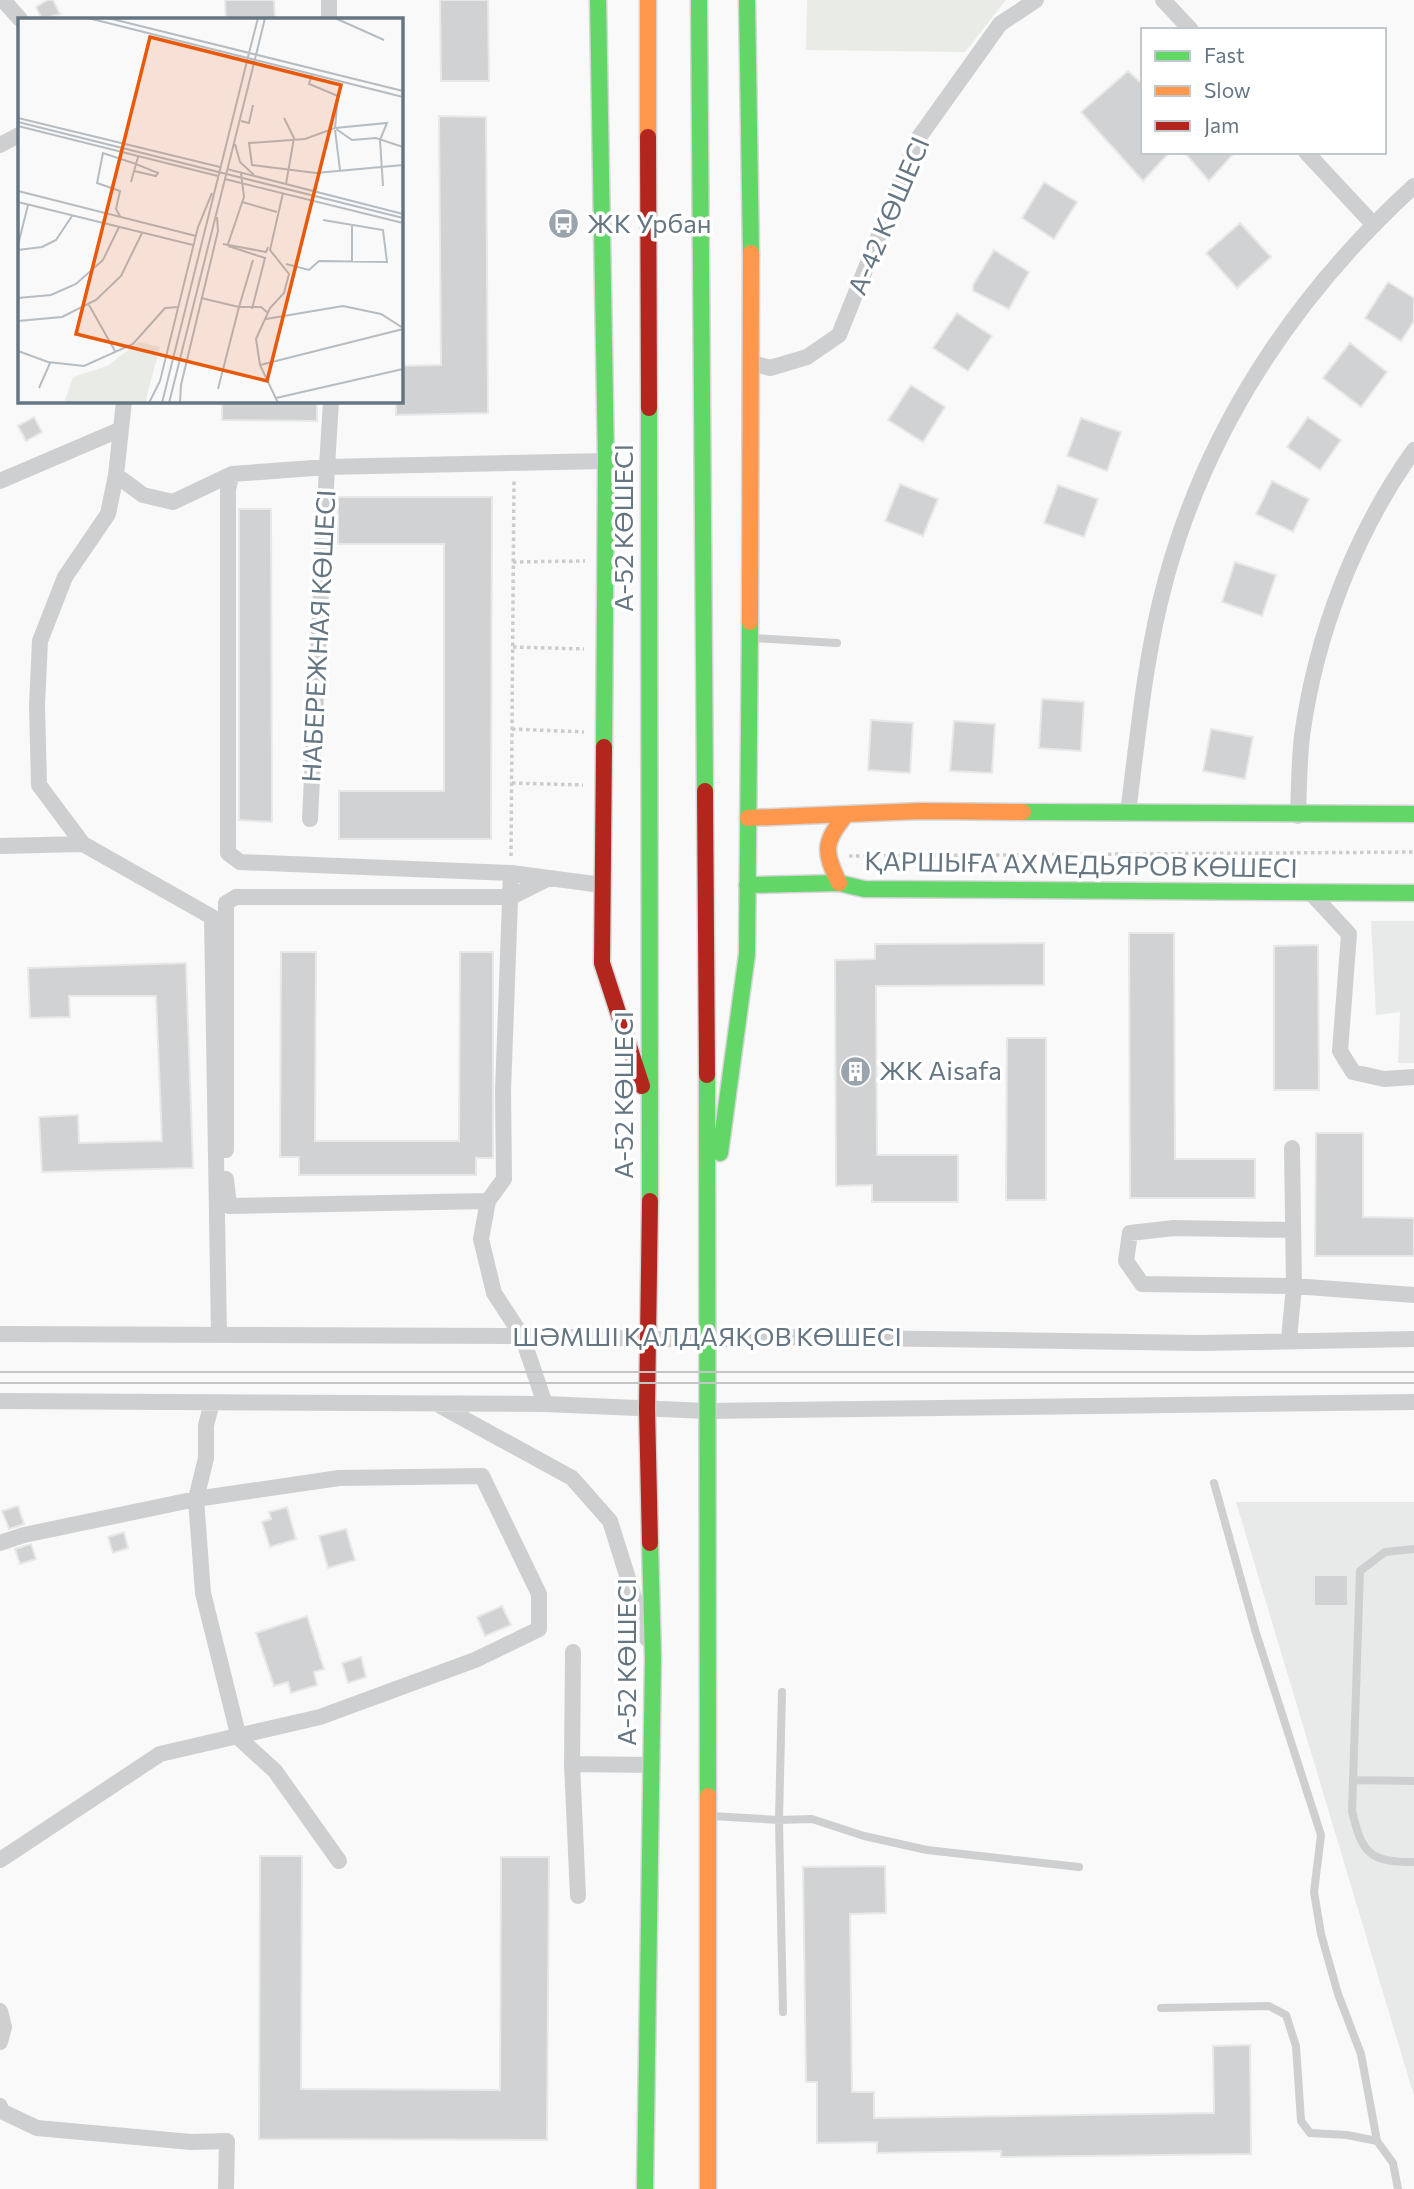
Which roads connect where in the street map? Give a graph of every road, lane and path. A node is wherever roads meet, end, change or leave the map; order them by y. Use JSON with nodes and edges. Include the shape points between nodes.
{"nodes":[{"id":1,"x":3,"y":0,"type":"edge"},
{"id":2,"x":329,"y":0,"type":"edge"},
{"id":3,"x":598,"y":0,"type":"edge"},
{"id":4,"x":628,"y":0,"type":"edge"},
{"id":5,"x":648,"y":0,"type":"edge"},
{"id":6,"x":699,"y":0,"type":"edge"},
{"id":7,"x":718,"y":0,"type":"edge"},
{"id":8,"x":747,"y":0,"type":"edge"},
{"id":9,"x":1036,"y":0,"type":"edge"},
{"id":10,"x":1163,"y":0,"type":"edge"},
{"id":11,"x":19,"y":18,"type":"edge"},
{"id":12,"x":329,"y":18,"type":"edge"},
{"id":13,"x":699,"y":23,"type":"junction"},
{"id":14,"x":1189,"y":28,"type":"edge"},
{"id":15,"x":648,"y":29,"type":"junction"},
{"id":16,"x":18,"y":136,"type":"edge"},
{"id":17,"x":0,"y":145,"type":"edge"},
{"id":18,"x":1308,"y":154,"type":"edge"},
{"id":19,"x":1414,"y":186,"type":"edge"},
{"id":20,"x":1373,"y":224,"type":"junction"},
{"id":21,"x":753,"y":363,"type":"junction"},
{"id":22,"x":124,"y":402,"type":"edge"},
{"id":23,"x":331,"y":402,"type":"edge"},
{"id":24,"x":119,"y":430,"type":"junction"},
{"id":25,"x":1414,"y":450,"type":"edge"},
{"id":26,"x":606,"y":461,"type":"junction"},
{"id":27,"x":514,"y":463,"type":"junction"},
{"id":28,"x":327,"y":467,"type":"junction"},
{"id":29,"x":232,"y":474,"type":"junction"},
{"id":30,"x":117,"y":475,"type":"junction"},
{"id":31,"x":0,"y":481,"type":"edge"},
{"id":32,"x":606,"y":561,"type":"junction"},
{"id":33,"x":513,"y":562,"type":"junction"},
{"id":34,"x":750,"y":638,"type":"junction"},
{"id":35,"x":837,"y":643,"type":"dead end"},
{"id":36,"x":513,"y":648,"type":"junction"},
{"id":37,"x":606,"y":649,"type":"junction"},
{"id":38,"x":512,"y":729,"type":"junction"},
{"id":39,"x":605,"y":733,"type":"junction"},
{"id":40,"x":512,"y":783,"type":"junction"},
{"id":41,"x":604,"y":786,"type":"junction"},
{"id":42,"x":1128,"y":813,"type":"junction"},
{"id":43,"x":1414,"y":814,"type":"edge"},
{"id":44,"x":845,"y":816,"type":"junction"},
{"id":45,"x":1298,"y":816,"type":"junction"},
{"id":46,"x":748,"y":818,"type":"junction"},
{"id":47,"x":310,"y":819,"type":"dead end"},
{"id":48,"x":83,"y":844,"type":"junction"},
{"id":49,"x":0,"y":846,"type":"edge"},
{"id":50,"x":1414,"y":852,"type":"edge"},
{"id":51,"x":826,"y":856,"type":"junction"},
{"id":52,"x":511,"y":873,"type":"junction"},
{"id":53,"x":549,"y":878,"type":"junction"},
{"id":54,"x":839,"y":883,"type":"junction"},
{"id":55,"x":602,"y":885,"type":"junction"},
{"id":56,"x":747,"y":885,"type":"junction"},
{"id":57,"x":1311,"y":893,"type":"junction"},
{"id":58,"x":1414,"y":893,"type":"edge"},
{"id":59,"x":511,"y":897,"type":"junction"},
{"id":60,"x":1414,"y":1077,"type":"edge"},
{"id":61,"x":648,"y":1106,"type":"junction"},
{"id":62,"x":1292,"y":1147,"type":"dead end"},
{"id":63,"x":488,"y":1201,"type":"junction"},
{"id":64,"x":1293,"y":1230,"type":"junction"},
{"id":65,"x":708,"y":1257,"type":"junction"},
{"id":66,"x":1294,"y":1286,"type":"junction"},
{"id":67,"x":1414,"y":1295,"type":"edge"},
{"id":68,"x":0,"y":1334,"type":"edge"},
{"id":69,"x":219,"y":1335,"type":"junction"},
{"id":70,"x":522,"y":1336,"type":"junction"},
{"id":71,"x":650,"y":1338,"type":"junction"},
{"id":72,"x":1289,"y":1339,"type":"junction"},
{"id":73,"x":1414,"y":1339,"type":"edge"},
{"id":74,"x":707,"y":1340,"type":"junction"},
{"id":75,"x":0,"y":1401,"type":"edge"},
{"id":76,"x":1414,"y":1402,"type":"edge"},
{"id":77,"x":212,"y":1403,"type":"junction"},
{"id":78,"x":436,"y":1403,"type":"junction"},
{"id":79,"x":545,"y":1404,"type":"junction"},
{"id":80,"x":647,"y":1408,"type":"junction"},
{"id":81,"x":707,"y":1410,"type":"junction"},
{"id":82,"x":1214,"y":1483,"type":"dead end"},
{"id":83,"x":196,"y":1499,"type":"junction"},
{"id":84,"x":0,"y":1543,"type":"edge"},
{"id":85,"x":1414,"y":1549,"type":"edge"},
{"id":86,"x":573,"y":1652,"type":"dead end"},
{"id":87,"x":653,"y":1658,"type":"junction"},
{"id":88,"x":782,"y":1692,"type":"dead end"},
{"id":89,"x":239,"y":1738,"type":"junction"},
{"id":90,"x":572,"y":1764,"type":"junction"},
{"id":91,"x":652,"y":1765,"type":"junction"},
{"id":92,"x":1353,"y":1780,"type":"junction"},
{"id":93,"x":1414,"y":1782,"type":"edge"},
{"id":94,"x":708,"y":1816,"type":"junction"},
{"id":95,"x":779,"y":1820,"type":"junction"},
{"id":96,"x":0,"y":1860,"type":"edge"},
{"id":97,"x":339,"y":1861,"type":"dead end"},
{"id":98,"x":1414,"y":1862,"type":"edge"},
{"id":99,"x":1079,"y":1867,"type":"dead end"},
{"id":100,"x":578,"y":1896,"type":"dead end"},
{"id":101,"x":1161,"y":2008,"type":"dead end"},
{"id":102,"x":0,"y":2011,"type":"edge"},
{"id":103,"x":783,"y":2012,"type":"dead end"},
{"id":104,"x":0,"y":2042,"type":"edge"},
{"id":105,"x":0,"y":2106,"type":"edge"},
{"id":106,"x":1377,"y":2141,"type":"junction"},
{"id":107,"x":226,"y":2189,"type":"edge"},
{"id":108,"x":645,"y":2189,"type":"edge"},
{"id":109,"x":708,"y":2189,"type":"edge"},
{"id":110,"x":1398,"y":2189,"type":"edge"}],
"edges":[{"from":1,"to":11,"type":"street"},
{"from":2,"to":12,"type":"street"},
{"from":3,"to":26,"type":"main road"},
{"from":4,"to":15,"type":"main road"},
{"from":5,"to":15,"type":"main road","name":"А-52 КӨШЕСІ"},
{"from":6,"to":13,"type":"main road"},
{"from":7,"to":13,"type":"main road"},
{"from":8,"to":21,"type":"main road"},
{"from":9,"to":21,"type":"street","name":"А-42 КӨШЕСІ","via":[[1000,24],[917,140],[839,335],[807,357],[769,368]]},
{"from":10,"to":14,"type":"street"},
{"from":13,"to":65,"type":"main road"},
{"from":15,"to":61,"type":"main road","name":"А-52 КӨШЕСІ"},
{"from":16,"to":17,"type":"street"},
{"from":18,"to":20,"type":"street"},
{"from":19,"to":20,"type":"street"},
{"from":20,"to":42,"type":"street","via":[[1332,268],[1263,359],[1198,481],[1166,579],[1146,670]]},
{"from":21,"to":34,"type":"main road"},
{"from":22,"to":24,"type":"street"},
{"from":23,"to":28,"type":"street"},
{"from":24,"to":30,"type":"street"},
{"from":24,"to":31,"type":"street"},
{"from":25,"to":45,"type":"street","via":[[1391,482],[1351,560],[1325,633],[1302,735]]},
{"from":26,"to":27,"type":"street"},
{"from":26,"to":32,"type":"main road"},
{"from":27,"to":28,"type":"street"},
{"from":27,"to":33,"type":"path"},
{"from":28,"to":29,"type":"street","name":"НАБЕРЕЖНАЯ КӨШЕСІ"},
{"from":28,"to":47,"type":"street","name":"НАБЕРЕЖНАЯ КӨШЕСІ"},
{"from":29,"to":30,"type":"street","name":"НАБЕРЕЖНАЯ КӨШЕСІ","via":[[173,502],[143,495]]},
{"from":29,"to":52,"type":"street","via":[[228,489],[228,853],[240,862]]},
{"from":30,"to":48,"type":"street","via":[[108,514],[65,577],[40,641],[39,785]]},
{"from":32,"to":33,"type":"path"},
{"from":32,"to":37,"type":"main road"},
{"from":33,"to":36,"type":"path"},
{"from":34,"to":35,"type":"lane"},
{"from":34,"to":46,"type":"main road"},
{"from":36,"to":37,"type":"path"},
{"from":36,"to":38,"type":"path"},
{"from":37,"to":39,"type":"main road"},
{"from":38,"to":39,"type":"path"},
{"from":38,"to":40,"type":"path"},
{"from":39,"to":41,"type":"main road"},
{"from":40,"to":41,"type":"path"},
{"from":40,"to":52,"type":"path"},
{"from":41,"to":55,"type":"main road"},
{"from":42,"to":44,"type":"main road","name":"ҚАРШЫҒА АХМЕДЬЯРОВ КӨШЕСІ","via":[[921,811]]},
{"from":42,"to":45,"type":"main road","name":"ҚАРШЫҒА АХМЕДЬЯРОВ КӨШЕСІ"},
{"from":43,"to":45,"type":"main road","name":"ҚАРШЫҒА АХМЕДЬЯРОВ КӨШЕСІ"},
{"from":44,"to":46,"type":"main road","name":"ҚАРШЫҒА АХМЕДЬЯРОВ КӨШЕСІ"},
{"from":44,"to":51,"type":"main road","via":[[827,838]]},
{"from":46,"to":56,"type":"main road"},
{"from":48,"to":49,"type":"street"},
{"from":48,"to":69,"type":"street","via":[[212,917]]},
{"from":50,"to":51,"type":"path"},
{"from":51,"to":54,"type":"main road"},
{"from":52,"to":53,"type":"street"},
{"from":52,"to":59,"type":"street"},
{"from":53,"to":55,"type":"street"},
{"from":53,"to":59,"type":"street"},
{"from":54,"to":56,"type":"main road","name":"ҚАРШЫҒА АХМЕДЬЯРОВ КӨШЕСІ"},
{"from":54,"to":57,"type":"main road","name":"ҚАРШЫҒА АХМЕДЬЯРОВ КӨШЕСІ","via":[[864,889]]},
{"from":55,"to":61,"type":"main road","via":[[603,963]]},
{"from":56,"to":65,"type":"main road","via":[[747,954]]},
{"from":57,"to":58,"type":"main road","name":"ҚАРШЫҒА АХМЕДЬЯРОВ КӨШЕСІ"},
{"from":57,"to":60,"type":"street","via":[[1349,934],[1340,1051],[1353,1072],[1384,1079]]},
{"from":59,"to":63,"type":"street","via":[[504,1179]]},
{"from":59,"to":63,"type":"street","via":[[236,897],[226,903],[229,1206]]},
{"from":61,"to":71,"type":"main road","name":"А-52 КӨШЕСІ"},
{"from":62,"to":64,"type":"street"},
{"from":63,"to":70,"type":"street","via":[[481,1239],[494,1293]]},
{"from":64,"to":66,"type":"street"},
{"from":64,"to":66,"type":"street","via":[[1174,1228],[1130,1233],[1126,1261],[1142,1284]]},
{"from":65,"to":74,"type":"main road"},
{"from":66,"to":67,"type":"street"},
{"from":66,"to":72,"type":"street"},
{"from":68,"to":69,"type":"street","name":"ШӘМШІ ҚАЛДАЯҚОВ КӨШЕСІ"},
{"from":69,"to":70,"type":"street","name":"ШӘМШІ ҚАЛДАЯҚОВ КӨШЕСІ"},
{"from":70,"to":71,"type":"street","name":"ШӘМШІ ҚАЛДАЯҚОВ КӨШЕСІ"},
{"from":70,"to":79,"type":"street"},
{"from":71,"to":74,"type":"street","name":"ШӘМШІ ҚАЛДАЯҚОВ КӨШЕСІ"},
{"from":71,"to":80,"type":"main road","name":"А-52 КӨШЕСІ"},
{"from":72,"to":73,"type":"street","name":"ШӘМШІ ҚАЛДАЯҚОВ КӨШЕСІ"},
{"from":72,"to":74,"type":"street","name":"ШӘМШІ ҚАЛДАЯҚОВ КӨШЕСІ","via":[[1200,1343]]},
{"from":74,"to":81,"type":"main road"},
{"from":75,"to":77,"type":"street"},
{"from":76,"to":81,"type":"street"},
{"from":77,"to":78,"type":"street"},
{"from":77,"to":83,"type":"street"},
{"from":78,"to":79,"type":"street"},
{"from":78,"to":87,"type":"street","via":[[572,1478],[610,1521]]},
{"from":79,"to":80,"type":"street"},
{"from":80,"to":81,"type":"street"},
{"from":80,"to":87,"type":"main road","name":"А-52 КӨШЕСІ"},
{"from":81,"to":94,"type":"main road"},
{"from":82,"to":106,"type":"lane","via":[[1321,1835],[1314,1892],[1321,1934],[1361,2054]]},
{"from":83,"to":84,"type":"street"},
{"from":83,"to":89,"type":"street","via":[[203,1593]]},
{"from":83,"to":89,"type":"street","via":[[339,1478],[482,1476],[539,1594],[539,1629],[497,1650],[320,1717]]},
{"from":85,"to":92,"type":"lane","via":[[1385,1552],[1360,1571]]},
{"from":86,"to":90,"type":"street"},
{"from":87,"to":91,"type":"main road","name":"А-52 КӨШЕСІ"},
{"from":88,"to":95,"type":"lane"},
{"from":89,"to":96,"type":"street","via":[[160,1754]]},
{"from":89,"to":97,"type":"street","via":[[275,1771]]},
{"from":90,"to":91,"type":"street"},
{"from":90,"to":100,"type":"street"},
{"from":91,"to":108,"type":"main road","name":"А-52 КӨШЕСІ"},
{"from":92,"to":93,"type":"lane"},
{"from":92,"to":98,"type":"lane","via":[[1352,1811],[1359,1842],[1383,1862]]},
{"from":94,"to":95,"type":"lane"},
{"from":94,"to":109,"type":"main road"},
{"from":95,"to":99,"type":"lane","via":[[811,1819],[927,1850]]},
{"from":95,"to":103,"type":"lane"},
{"from":101,"to":106,"type":"lane","via":[[1269,2006],[1286,2015],[1296,2046],[1301,2121],[1310,2133]]},
{"from":102,"to":104,"type":"street","via":[[4,2027]]},
{"from":105,"to":107,"type":"street","via":[[1,2111],[37,2128],[227,2141]]},
{"from":106,"to":110,"type":"lane","via":[[1393,2163]]}]}
